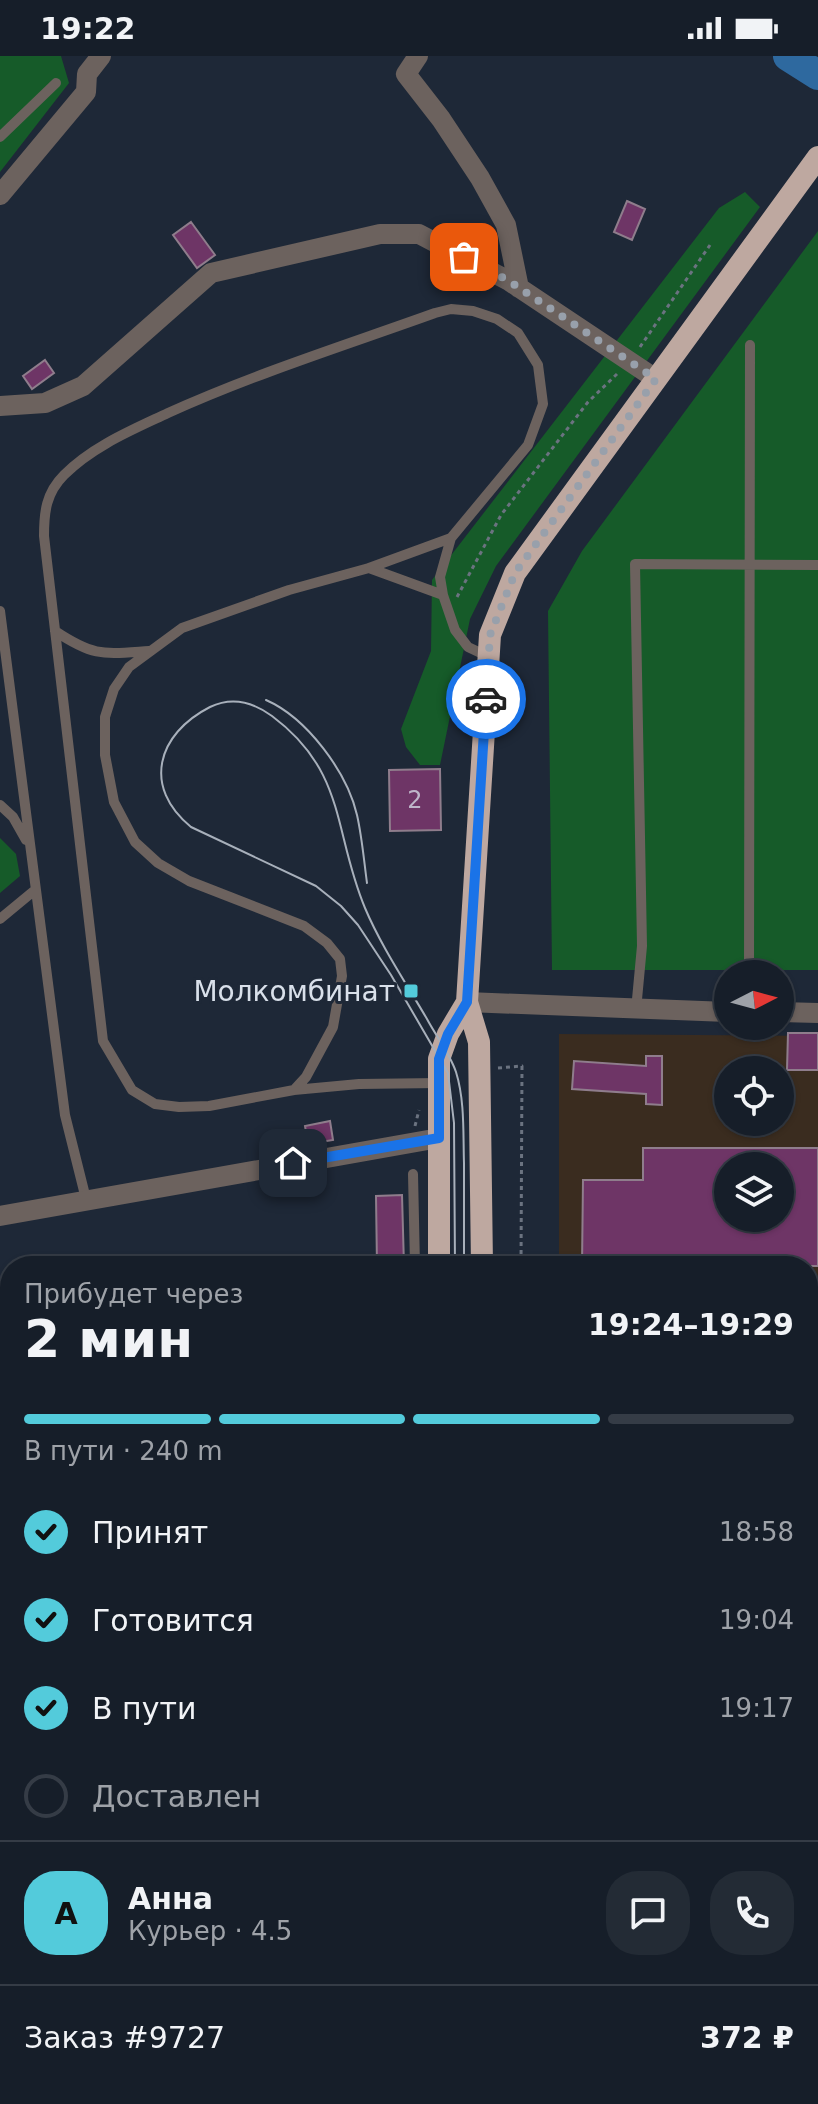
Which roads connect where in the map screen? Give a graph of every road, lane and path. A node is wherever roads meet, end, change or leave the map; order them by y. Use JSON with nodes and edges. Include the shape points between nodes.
{"nodes":[{"id":1,"x":101,"y":56,"type":"edge"},
{"id":2,"x":418,"y":56,"type":"edge"},
{"id":3,"x":85,"y":65,"type":"edge"},
{"id":4,"x":56,"y":83,"type":"dead end"},
{"id":5,"x":0,"y":137,"type":"edge"},
{"id":6,"x":818,"y":157,"type":"edge"},
{"id":7,"x":0,"y":195,"type":"edge"},
{"id":8,"x":710,"y":245,"type":"dead end"},
{"id":9,"x":519,"y":288,"type":"junction"},
{"id":10,"x":750,"y":345,"type":"dead end"},
{"id":11,"x":630,"y":362,"type":"junction"},
{"id":12,"x":656,"y":379,"type":"junction"},
{"id":13,"x":0,"y":406,"type":"edge"},
{"id":14,"x":451,"y":538,"type":"junction"},
{"id":15,"x":751,"y":564,"type":"junction"},
{"id":16,"x":818,"y":565,"type":"edge"},
{"id":17,"x":369,"y":568,"type":"junction"},
{"id":18,"x":443,"y":595,"type":"junction"},
{"id":19,"x":0,"y":611,"type":"edge"},
{"id":20,"x":449,"y":611,"type":"junction"},
{"id":21,"x":55,"y":631,"type":"junction"},
{"id":22,"x":151,"y":650,"type":"junction"},
{"id":23,"x":488,"y":656,"type":"junction"},
{"id":24,"x":0,"y":805,"type":"edge"},
{"id":25,"x":29,"y":846,"type":"junction"},
{"id":26,"x":35,"y":890,"type":"junction"},
{"id":27,"x":0,"y":919,"type":"edge"},
{"id":28,"x":749,"y":960,"type":"edge"},
{"id":29,"x":467,"y":1002,"type":"junction"},
{"id":30,"x":636,"y":1010,"type":"junction"},
{"id":31,"x":714,"y":1012,"type":"edge"},
{"id":32,"x":794,"y":1012,"type":"edge"},
{"id":33,"x":818,"y":1013,"type":"edge"},
{"id":34,"x":439,"y":1083,"type":"junction"},
{"id":35,"x":294,"y":1090,"type":"junction"},
{"id":36,"x":439,"y":1138,"type":"junction"},
{"id":37,"x":413,"y":1174,"type":"dead end"},
{"id":38,"x":86,"y":1199,"type":"junction"},
{"id":39,"x":0,"y":1216,"type":"edge"},
{"id":40,"x":439,"y":1243,"type":"junction"},
{"id":41,"x":415,"y":1244,"type":"junction"},
{"id":42,"x":415,"y":1256,"type":"edge"},
{"id":43,"x":439,"y":1256,"type":"edge"},
{"id":44,"x":482,"y":1256,"type":"edge"}],
"edges":[{"from":1,"to":3,"type":"street"},
{"from":2,"to":9,"type":"street","via":[[406,74],[441,119],[506,225]]},
{"from":3,"to":7,"type":"street","via":[[86,92]]},
{"from":4,"to":5,"type":"lane"},
{"from":6,"to":12,"type":"highway"},
{"from":8,"to":11,"type":"path"},
{"from":9,"to":11,"type":"street"},
{"from":9,"to":13,"type":"street","via":[[419,234],[380,234],[211,273],[83,386],[45,403]]},
{"from":10,"to":15,"type":"lane"},
{"from":11,"to":12,"type":"street"},
{"from":11,"to":20,"type":"path","via":[[588,402],[501,515]]},
{"from":12,"to":23,"type":"highway","via":[[515,573],[490,635]]},
{"from":14,"to":17,"type":"lane"},
{"from":14,"to":18,"type":"lane","via":[[440,577]]},
{"from":14,"to":21,"type":"lane","via":[[528,445],[543,404],[538,365],[518,333],[497,319],[451,309],[204,397],[129,431],[63,475],[44,508]]},
{"from":15,"to":16,"type":"lane"},
{"from":15,"to":28,"type":"lane"},
{"from":15,"to":30,"type":"lane","via":[[635,564],[642,946]]},
{"from":17,"to":18,"type":"lane"},
{"from":17,"to":22,"type":"lane","via":[[182,628]]},
{"from":18,"to":20,"type":"lane"},
{"from":19,"to":25,"type":"lane"},
{"from":20,"to":23,"type":"lane","via":[[468,647]]},
{"from":21,"to":22,"type":"lane","via":[[103,654]]},
{"from":21,"to":35,"type":"lane","via":[[103,1041],[114,1063],[132,1090],[155,1104],[209,1106]]},
{"from":22,"to":35,"type":"lane","via":[[129,667],[114,689],[105,717],[105,755],[114,802],[135,842],[189,881],[304,926],[340,959],[333,1027]]},
{"from":23,"to":29,"type":"highway"},
{"from":24,"to":25,"type":"lane"},
{"from":25,"to":26,"type":"lane"},
{"from":26,"to":27,"type":"lane"},
{"from":26,"to":38,"type":"lane","via":[[65,1115]]},
{"from":29,"to":30,"type":"street"},
{"from":29,"to":34,"type":"highway","via":[[443,1047]]},
{"from":29,"to":44,"type":"highway","via":[[479,1042]]},
{"from":30,"to":31,"type":"street"},
{"from":32,"to":33,"type":"street"},
{"from":34,"to":35,"type":"lane"},
{"from":34,"to":36,"type":"highway"},
{"from":36,"to":38,"type":"street"},
{"from":36,"to":40,"type":"highway"},
{"from":37,"to":41,"type":"lane"},
{"from":38,"to":39,"type":"street"},
{"from":40,"to":41,"type":"lane"},
{"from":40,"to":43,"type":"highway"},
{"from":41,"to":42,"type":"lane"}]}
